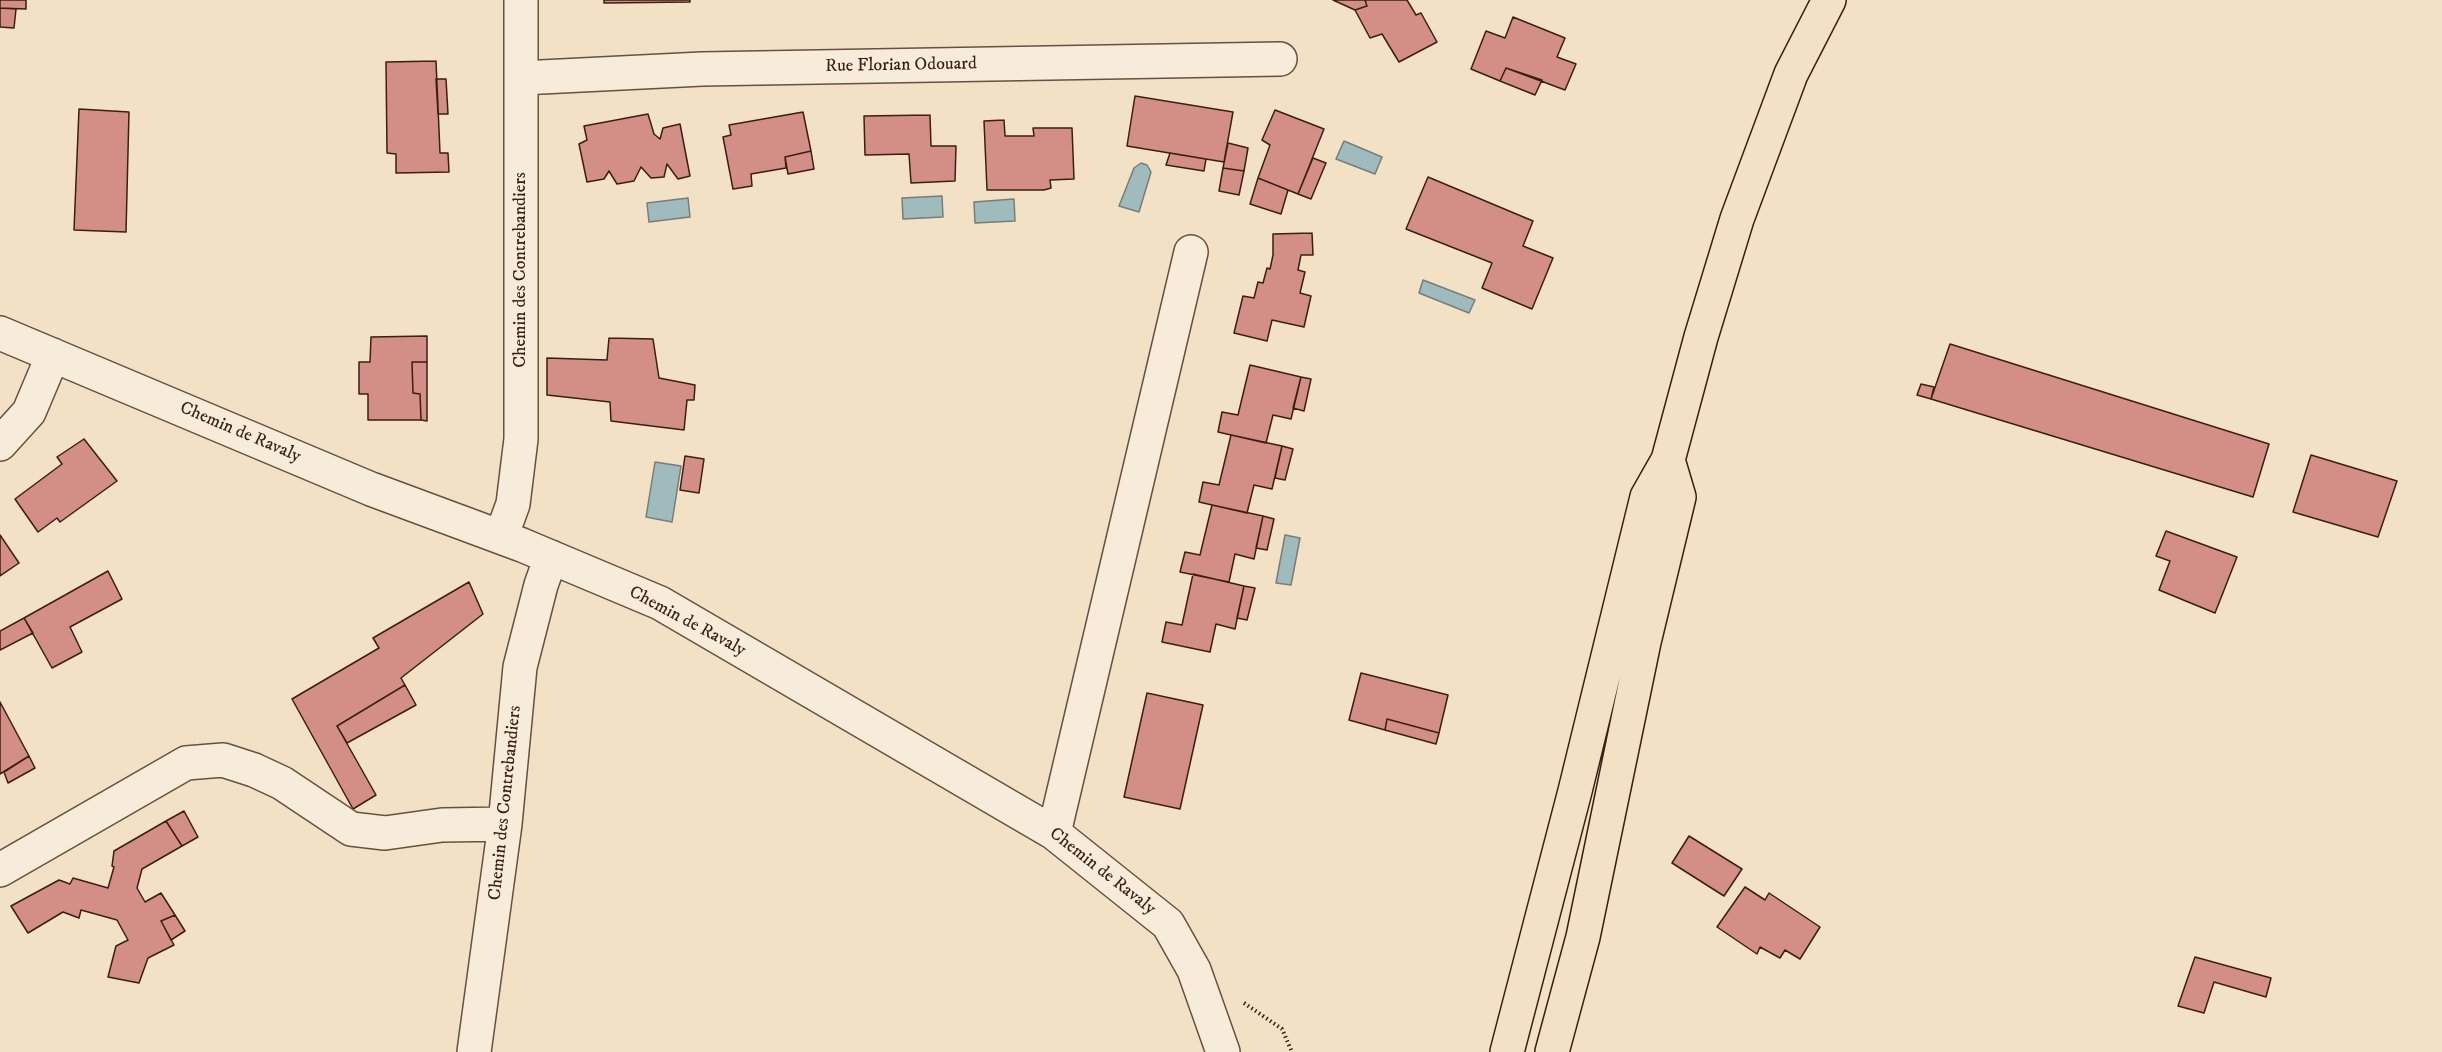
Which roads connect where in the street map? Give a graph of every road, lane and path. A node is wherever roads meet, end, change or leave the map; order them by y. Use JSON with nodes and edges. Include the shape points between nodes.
{"nodes":[{"id":1,"x":522,"y":0,"type":"edge"},
{"id":2,"x":1829,"y":0,"type":"edge"},
{"id":3,"x":1280,"y":59,"type":"dead end"},
{"id":4,"x":521,"y":78,"type":"junction"},
{"id":5,"x":1191,"y":252,"type":"dead end"},
{"id":6,"x":0,"y":333,"type":"edge"},
{"id":7,"x":53,"y":355,"type":"junction"},
{"id":8,"x":0,"y":444,"type":"edge"},
{"id":9,"x":1668,"y":460,"type":"junction"},
{"id":10,"x":501,"y":537,"type":"junction"},
{"id":11,"x":551,"y":557,"type":"junction"},
{"id":12,"x":505,"y":824,"type":"junction"},
{"id":13,"x":1054,"y":833,"type":"junction"},
{"id":14,"x":0,"y":870,"type":"edge"},
{"id":15,"x":474,"y":1052,"type":"edge"},
{"id":16,"x":1223,"y":1052,"type":"edge"},
{"id":17,"x":1507,"y":1052,"type":"edge"},
{"id":18,"x":1552,"y":1052,"type":"edge"}],
"edges":[{"from":1,"to":4,"type":"street","name":"Chemin des Contrebandiers"},
{"from":2,"to":9,"type":"main road","via":[[1791,74],[1737,219]]},
{"from":3,"to":4,"type":"street","name":"Rue Florian Odouard","via":[[714,69]]},
{"from":4,"to":10,"type":"street","name":"Chemin des Contrebandiers","via":[[521,439],[513,504]]},
{"from":5,"to":13,"type":"street"},
{"from":6,"to":7,"type":"street","name":"Chemin de Ravaly"},
{"from":7,"to":8,"type":"street","via":[[29,412]]},
{"from":7,"to":10,"type":"street","name":"Chemin de Ravaly","via":[[371,489]]},
{"from":9,"to":17,"type":"main road","via":[[1647,497]]},
{"from":9,"to":18,"type":"main road","via":[[1679,497],[1644,642],[1583,937]]},
{"from":10,"to":11,"type":"street","name":"Chemin de Ravaly"},
{"from":11,"to":12,"type":"street","name":"Chemin des Contrebandiers","via":[[520,667]]},
{"from":11,"to":13,"type":"street","name":"Chemin de Ravaly","via":[[660,603]]},
{"from":12,"to":14,"type":"street","via":[[442,825],[385,833],[351,829],[282,783],[254,770],[223,760],[186,763]]},
{"from":12,"to":15,"type":"street","name":"Chemin des Contrebandiers"},
{"from":13,"to":16,"type":"street","name":"Chemin de Ravaly","via":[[1168,924],[1194,970]]}]}
